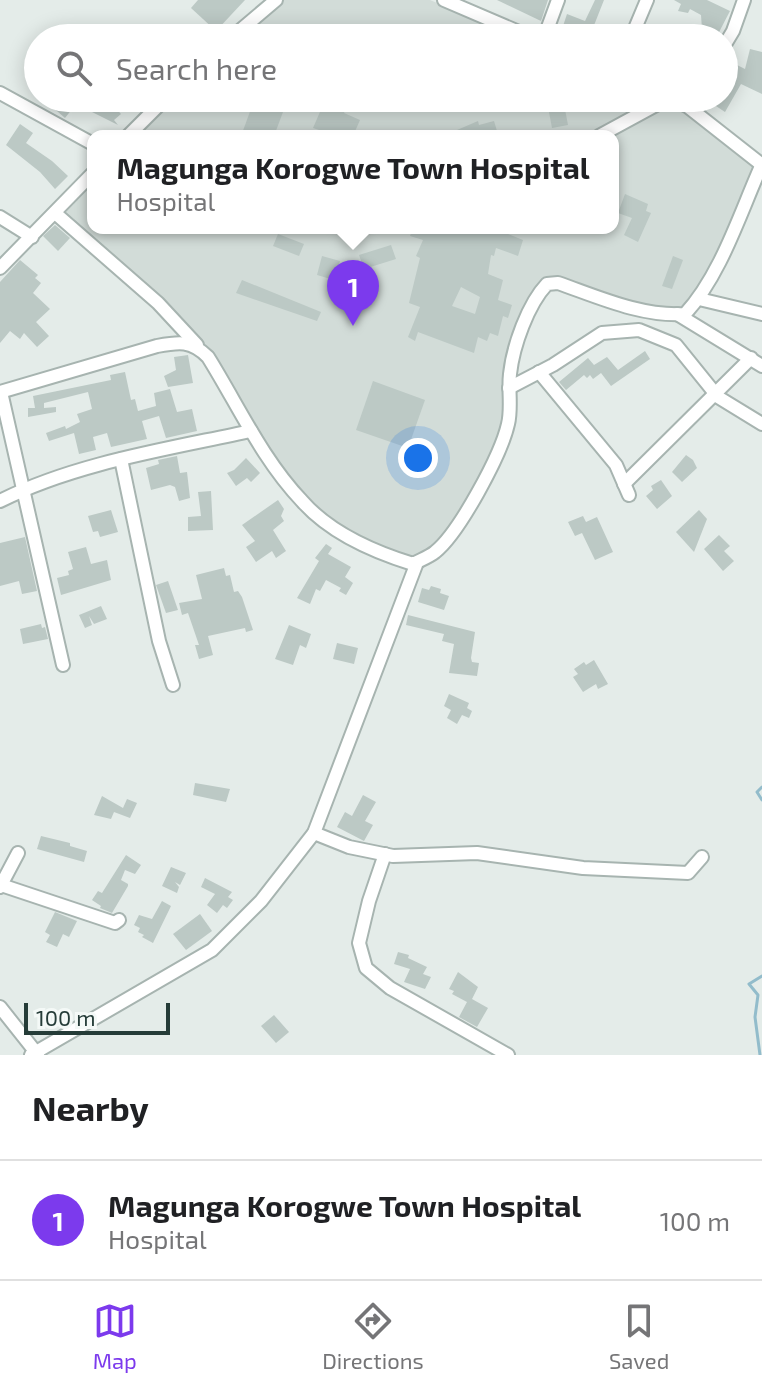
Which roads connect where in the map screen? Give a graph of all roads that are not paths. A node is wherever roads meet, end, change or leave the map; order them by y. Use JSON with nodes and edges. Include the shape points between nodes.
{"nodes":[{"id":1,"x":276,"y":0,"type":"edge"},
{"id":2,"x":444,"y":0,"type":"edge"},
{"id":3,"x":558,"y":0,"type":"edge"},
{"id":4,"x":647,"y":0,"type":"edge"},
{"id":5,"x":744,"y":0,"type":"edge"},
{"id":6,"x":463,"y":4,"type":"edge"},
{"id":7,"x":248,"y":24,"type":"edge"},
{"id":8,"x":504,"y":24,"type":"edge"},
{"id":9,"x":549,"y":24,"type":"edge"},
{"id":10,"x":637,"y":24,"type":"edge"},
{"id":11,"x":735,"y":24,"type":"edge"},
{"id":12,"x":0,"y":93,"type":"edge"},
{"id":13,"x":24,"y":106,"type":"edge"},
{"id":14,"x":35,"y":112,"type":"edge"},
{"id":15,"x":152,"y":112,"type":"edge"},
{"id":16,"x":644,"y":112,"type":"edge"},
{"id":17,"x":701,"y":112,"type":"edge"},
{"id":18,"x":134,"y":130,"type":"edge"},
{"id":19,"x":610,"y":130,"type":"edge"},
{"id":20,"x":87,"y":141,"type":"edge"},
{"id":21,"x":762,"y":165,"type":"edge"},
{"id":22,"x":87,"y":179,"type":"edge"},
{"id":23,"x":55,"y":213,"type":"junction"},
{"id":24,"x":0,"y":217,"type":"edge"},
{"id":25,"x":32,"y":237,"type":"junction"},
{"id":26,"x":0,"y":268,"type":"edge"},
{"id":27,"x":699,"y":299,"type":"junction"},
{"id":28,"x":677,"y":314,"type":"junction"},
{"id":29,"x":762,"y":314,"type":"edge"},
{"id":30,"x":197,"y":345,"type":"junction"},
{"id":31,"x":756,"y":362,"type":"edge"},
{"id":32,"x":539,"y":372,"type":"junction"},
{"id":33,"x":509,"y":388,"type":"junction"},
{"id":34,"x":1,"y":392,"type":"edge"},
{"id":35,"x":716,"y":394,"type":"junction"},
{"id":36,"x":762,"y":424,"type":"edge"},
{"id":37,"x":251,"y":431,"type":"junction"},
{"id":38,"x":121,"y":459,"type":"junction"},
{"id":39,"x":23,"y":489,"type":"junction"},
{"id":40,"x":0,"y":501,"type":"edge"},
{"id":41,"x":413,"y":564,"type":"junction"},
{"id":42,"x":63,"y":665,"type":"dead end"},
{"id":43,"x":173,"y":685,"type":"dead end"},
{"id":44,"x":314,"y":833,"type":"junction"},
{"id":45,"x":18,"y":853,"type":"dead end"},
{"id":46,"x":385,"y":854,"type":"junction"},
{"id":47,"x":702,"y":857,"type":"dead end"},
{"id":48,"x":0,"y":886,"type":"edge"},
{"id":49,"x":119,"y":920,"type":"dead end"},
{"id":50,"x":0,"y":1007,"type":"edge"},
{"id":51,"x":35,"y":1054,"type":"edge"},
{"id":52,"x":508,"y":1055,"type":"edge"}],
"edges":[{"from":1,"to":7,"type":"street"},
{"from":2,"to":6,"type":"street"},
{"from":3,"to":9,"type":"street"},
{"from":4,"to":10,"type":"street"},
{"from":5,"to":11,"type":"street"},
{"from":6,"to":8,"type":"street"},
{"from":12,"to":13,"type":"street"},
{"from":14,"to":20,"type":"street"},
{"from":15,"to":18,"type":"street"},
{"from":16,"to":19,"type":"street"},
{"from":17,"to":21,"type":"street"},
{"from":21,"to":27,"type":"street"},
{"from":22,"to":23,"type":"street"},
{"from":23,"to":25,"type":"street"},
{"from":23,"to":30,"type":"street","via":[[158,303]]},
{"from":24,"to":25,"type":"street"},
{"from":25,"to":26,"type":"street"},
{"from":27,"to":28,"type":"street","via":[[685,314]]},
{"from":27,"to":29,"type":"street"},
{"from":28,"to":31,"type":"street"},
{"from":28,"to":33,"type":"street","via":[[547,284],[528,312]]},
{"from":30,"to":34,"type":"street","via":[[157,346]]},
{"from":30,"to":37,"type":"street"},
{"from":31,"to":35,"type":"street"},
{"from":32,"to":33,"type":"street"},
{"from":32,"to":35,"type":"street","via":[[602,333],[639,330],[676,345]]},
{"from":32,"to":35,"type":"street","via":[[616,465],[626,489]]},
{"from":33,"to":41,"type":"street","via":[[509,423],[490,470],[436,552]]},
{"from":34,"to":39,"type":"street"},
{"from":35,"to":36,"type":"street"},
{"from":37,"to":38,"type":"street"},
{"from":37,"to":41,"type":"street","via":[[303,503],[368,548]]},
{"from":38,"to":39,"type":"street"},
{"from":38,"to":43,"type":"street"},
{"from":39,"to":40,"type":"street"},
{"from":39,"to":42,"type":"street"},
{"from":41,"to":44,"type":"street"},
{"from":44,"to":46,"type":"street"},
{"from":44,"to":51,"type":"street","via":[[261,901],[212,950]]},
{"from":45,"to":48,"type":"street"},
{"from":46,"to":47,"type":"street","via":[[477,853],[583,868],[688,873]]},
{"from":46,"to":52,"type":"street","via":[[359,943],[366,968],[390,988]]},
{"from":48,"to":49,"type":"street"},
{"from":50,"to":51,"type":"street"}]}
